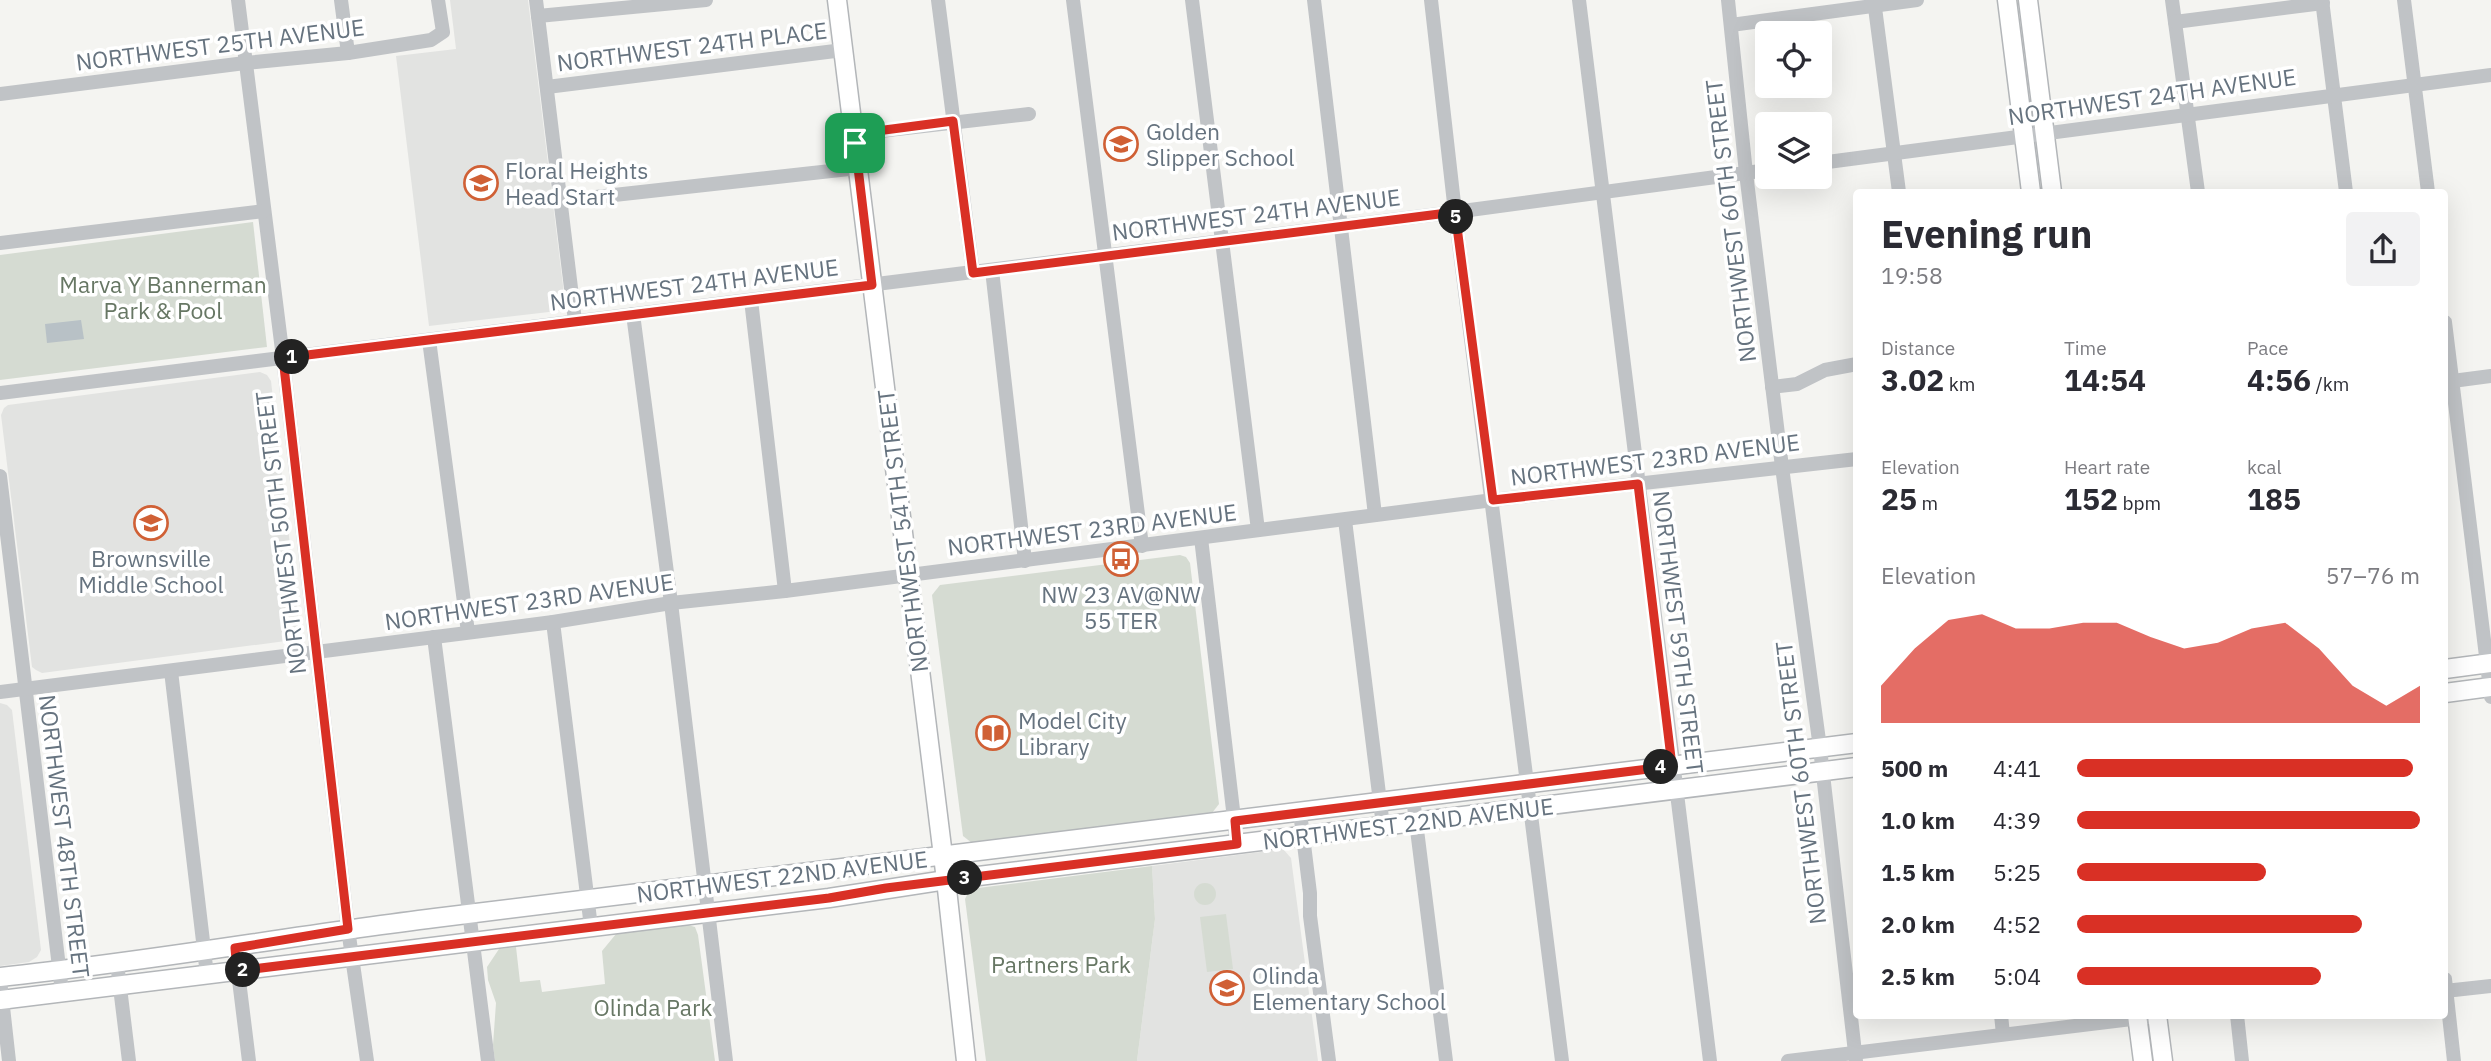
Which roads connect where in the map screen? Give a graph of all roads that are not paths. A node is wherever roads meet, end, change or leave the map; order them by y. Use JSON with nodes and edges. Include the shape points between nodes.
{"nodes":[{"id":1,"x":238,"y":0,"type":"edge"},
{"id":2,"x":341,"y":0,"type":"edge"},
{"id":3,"x":439,"y":0,"type":"edge"},
{"id":4,"x":536,"y":0,"type":"edge"},
{"id":5,"x":706,"y":0,"type":"edge"},
{"id":6,"x":837,"y":0,"type":"edge"},
{"id":7,"x":938,"y":0,"type":"edge"},
{"id":8,"x":1073,"y":0,"type":"edge"},
{"id":9,"x":1192,"y":0,"type":"edge"},
{"id":10,"x":1314,"y":0,"type":"edge"},
{"id":11,"x":1431,"y":0,"type":"edge"},
{"id":12,"x":1578,"y":0,"type":"edge"},
{"id":13,"x":1728,"y":0,"type":"edge"},
{"id":14,"x":1917,"y":0,"type":"edge"},
{"id":15,"x":2007,"y":0,"type":"edge"},
{"id":16,"x":2028,"y":0,"type":"edge"},
{"id":17,"x":2172,"y":0,"type":"edge"},
{"id":18,"x":2404,"y":0,"type":"edge"},
{"id":19,"x":2323,"y":1,"type":"edge"},
{"id":20,"x":1875,"y":3,"type":"edge"},
{"id":21,"x":538,"y":16,"type":"junction"},
{"id":22,"x":2175,"y":22,"type":"junction"},
{"id":23,"x":1731,"y":25,"type":"junction"},
{"id":24,"x":843,"y":50,"type":"junction"},
{"id":25,"x":348,"y":52,"type":"junction"},
{"id":26,"x":245,"y":63,"type":"junction"},
{"id":27,"x":2491,"y":75,"type":"edge"},
{"id":28,"x":2414,"y":84,"type":"junction"},
{"id":29,"x":547,"y":87,"type":"junction"},
{"id":30,"x":0,"y":94,"type":"edge"},
{"id":31,"x":2335,"y":95,"type":"junction"},
{"id":32,"x":1029,"y":114,"type":"dead end"},
{"id":33,"x":2188,"y":114,"type":"junction"},
{"id":34,"x":953,"y":121,"type":"junction"},
{"id":35,"x":854,"y":134,"type":"junction"},
{"id":36,"x":2043,"y":134,"type":"junction"},
{"id":37,"x":2023,"y":136,"type":"junction"},
{"id":38,"x":1893,"y":152,"type":"junction"},
{"id":39,"x":1832,"y":161,"type":"edge"},
{"id":40,"x":858,"y":168,"type":"junction"},
{"id":41,"x":1755,"y":172,"type":"edge"},
{"id":42,"x":1746,"y":173,"type":"junction"},
{"id":43,"x":1899,"y":189,"type":"edge"},
{"id":44,"x":2031,"y":189,"type":"edge"},
{"id":45,"x":2052,"y":189,"type":"edge"},
{"id":46,"x":2197,"y":189,"type":"edge"},
{"id":47,"x":2346,"y":189,"type":"edge"},
{"id":48,"x":2428,"y":189,"type":"edge"},
{"id":49,"x":1604,"y":192,"type":"junction"},
{"id":50,"x":560,"y":201,"type":"junction"},
{"id":51,"x":264,"y":211,"type":"junction"},
{"id":52,"x":1455,"y":212,"type":"junction"},
{"id":53,"x":1340,"y":225,"type":"junction"},
{"id":54,"x":1224,"y":241,"type":"junction"},
{"id":55,"x":0,"y":243,"type":"edge"},
{"id":56,"x":1105,"y":256,"type":"junction"},
{"id":57,"x":992,"y":270,"type":"junction"},
{"id":58,"x":973,"y":273,"type":"junction"},
{"id":59,"x":872,"y":285,"type":"junction"},
{"id":60,"x":751,"y":300,"type":"junction"},
{"id":61,"x":633,"y":314,"type":"junction"},
{"id":62,"x":575,"y":321,"type":"junction"},
{"id":63,"x":429,"y":340,"type":"junction"},
{"id":64,"x":283,"y":358,"type":"junction"},
{"id":65,"x":1853,"y":365,"type":"edge"},
{"id":66,"x":2491,"y":376,"type":"edge"},
{"id":67,"x":2449,"y":381,"type":"edge"},
{"id":68,"x":1772,"y":387,"type":"junction"},
{"id":69,"x":0,"y":393,"type":"edge"},
{"id":70,"x":1853,"y":459,"type":"edge"},
{"id":71,"x":1782,"y":467,"type":"junction"},
{"id":72,"x":0,"y":476,"type":"edge"},
{"id":73,"x":1638,"y":484,"type":"junction"},
{"id":74,"x":1493,"y":500,"type":"junction"},
{"id":75,"x":1375,"y":515,"type":"junction"},
{"id":76,"x":1345,"y":520,"type":"junction"},
{"id":77,"x":1258,"y":530,"type":"junction"},
{"id":78,"x":1201,"y":538,"type":"junction"},
{"id":79,"x":4,"y":545,"type":"edge"},
{"id":80,"x":1142,"y":546,"type":"junction"},
{"id":81,"x":1025,"y":561,"type":"junction"},
{"id":82,"x":907,"y":575,"type":"junction"},
{"id":83,"x":785,"y":592,"type":"junction"},
{"id":84,"x":671,"y":603,"type":"junction"},
{"id":85,"x":553,"y":622,"type":"junction"},
{"id":86,"x":468,"y":632,"type":"junction"},
{"id":87,"x":434,"y":637,"type":"junction"},
{"id":88,"x":317,"y":653,"type":"junction"},
{"id":89,"x":2489,"y":664,"type":"edge"},
{"id":90,"x":2448,"y":669,"type":"edge"},
{"id":91,"x":171,"y":671,"type":"junction"},
{"id":92,"x":24,"y":690,"type":"junction"},
{"id":93,"x":2491,"y":691,"type":"edge"},
{"id":94,"x":0,"y":692,"type":"edge"},
{"id":95,"x":2448,"y":693,"type":"edge"},
{"id":96,"x":1853,"y":744,"type":"edge"},
{"id":97,"x":1820,"y":748,"type":"junction"},
{"id":98,"x":1672,"y":766,"type":"junction"},
{"id":99,"x":1853,"y":767,"type":"edge"},
{"id":100,"x":1823,"y":771,"type":"junction"},
{"id":101,"x":1527,"y":784,"type":"junction"},
{"id":102,"x":1676,"y":789,"type":"junction"},
{"id":103,"x":1413,"y":798,"type":"junction"},
{"id":104,"x":1380,"y":802,"type":"junction"},
{"id":105,"x":1530,"y":807,"type":"junction"},
{"id":106,"x":1300,"y":812,"type":"junction"},
{"id":107,"x":1235,"y":821,"type":"junction"},
{"id":108,"x":1417,"y":822,"type":"junction"},
{"id":109,"x":1383,"y":826,"type":"junction"},
{"id":110,"x":1303,"y":836,"type":"junction"},
{"id":111,"x":1237,"y":844,"type":"junction"},
{"id":112,"x":943,"y":857,"type":"junction"},
{"id":113,"x":946,"y":880,"type":"junction"},
{"id":114,"x":704,"y":885,"type":"junction"},
{"id":115,"x":587,"y":899,"type":"junction"},
{"id":116,"x":707,"y":913,"type":"junction"},
{"id":117,"x":468,"y":914,"type":"junction"},
{"id":118,"x":591,"y":927,"type":"junction"},
{"id":119,"x":348,"y":929,"type":"junction"},
{"id":120,"x":471,"y":942,"type":"junction"},
{"id":121,"x":235,"y":948,"type":"junction"},
{"id":122,"x":204,"y":951,"type":"junction"},
{"id":123,"x":352,"y":957,"type":"junction"},
{"id":124,"x":117,"y":963,"type":"junction"},
{"id":125,"x":58,"y":971,"type":"junction"},
{"id":126,"x":237,"y":971,"type":"junction"},
{"id":127,"x":207,"y":975,"type":"junction"},
{"id":128,"x":0,"y":978,"type":"edge"},
{"id":129,"x":120,"y":985,"type":"junction"},
{"id":130,"x":2491,"y":986,"type":"edge"},
{"id":131,"x":2448,"y":987,"type":"edge"},
{"id":132,"x":62,"y":992,"type":"junction"},
{"id":133,"x":1,"y":1000,"type":"edge"},
{"id":134,"x":2448,"y":1012,"type":"edge"},
{"id":135,"x":2001,"y":1019,"type":"edge"},
{"id":136,"x":2122,"y":1019,"type":"edge"},
{"id":137,"x":2138,"y":1019,"type":"edge"},
{"id":138,"x":2159,"y":1019,"type":"edge"},
{"id":139,"x":2237,"y":1019,"type":"edge"},
{"id":140,"x":2003,"y":1034,"type":"junction"},
{"id":141,"x":1855,"y":1057,"type":"edge"},
{"id":142,"x":9,"y":1061,"type":"edge"},
{"id":143,"x":129,"y":1061,"type":"edge"},
{"id":144,"x":249,"y":1061,"type":"edge"},
{"id":145,"x":367,"y":1061,"type":"edge"},
{"id":146,"x":488,"y":1061,"type":"edge"},
{"id":147,"x":726,"y":1061,"type":"edge"},
{"id":148,"x":966,"y":1061,"type":"edge"},
{"id":149,"x":1329,"y":1061,"type":"edge"},
{"id":150,"x":1446,"y":1061,"type":"edge"},
{"id":151,"x":1562,"y":1061,"type":"edge"},
{"id":152,"x":1710,"y":1061,"type":"edge"},
{"id":153,"x":1788,"y":1061,"type":"edge"},
{"id":154,"x":2143,"y":1061,"type":"edge"},
{"id":155,"x":2164,"y":1061,"type":"edge"},
{"id":156,"x":2242,"y":1061,"type":"edge"},
{"id":157,"x":2454,"y":1061,"type":"edge"}],
"edges":[{"from":1,"to":26,"type":"street","name":"NORTHWEST 50TH STREET"},
{"from":2,"to":25,"type":"street"},
{"from":3,"to":25,"type":"street","name":"NORTHWEST 25TH AVENUE","via":[[443,32],[432,40]]},
{"from":4,"to":21,"type":"street"},
{"from":5,"to":21,"type":"street"},
{"from":6,"to":24,"type":"main road","name":"NORTHWEST 54TH STREET"},
{"from":7,"to":34,"type":"street"},
{"from":8,"to":56,"type":"street"},
{"from":9,"to":54,"type":"street"},
{"from":10,"to":53,"type":"street"},
{"from":11,"to":52,"type":"street"},
{"from":12,"to":49,"type":"street","name":"NORTHWEST 59TH STREET"},
{"from":13,"to":23,"type":"street","name":"NORTHWEST 60TH STREET"},
{"from":14,"to":20,"type":"street"},
{"from":15,"to":37,"type":"main road"},
{"from":16,"to":36,"type":"main road"},
{"from":17,"to":22,"type":"street"},
{"from":18,"to":28,"type":"street"},
{"from":19,"to":22,"type":"street"},
{"from":19,"to":31,"type":"street"},
{"from":20,"to":23,"type":"street"},
{"from":20,"to":38,"type":"street"},
{"from":21,"to":29,"type":"street"},
{"from":22,"to":33,"type":"street"},
{"from":23,"to":42,"type":"street","name":"NORTHWEST 60TH STREET"},
{"from":24,"to":29,"type":"street","name":"NORTHWEST 24TH PLACE"},
{"from":24,"to":35,"type":"main road","name":"NORTHWEST 54TH STREET"},
{"from":25,"to":26,"type":"street","name":"NORTHWEST 25TH AVENUE"},
{"from":26,"to":30,"type":"street","name":"NORTHWEST 25TH AVENUE"},
{"from":26,"to":51,"type":"street","name":"NORTHWEST 50TH STREET"},
{"from":27,"to":28,"type":"street","name":"NORTHWEST 24TH AVENUE"},
{"from":28,"to":31,"type":"street","name":"NORTHWEST 24TH AVENUE"},
{"from":28,"to":48,"type":"street"},
{"from":29,"to":50,"type":"street"},
{"from":31,"to":33,"type":"street","name":"NORTHWEST 24TH AVENUE"},
{"from":31,"to":47,"type":"street"},
{"from":32,"to":34,"type":"street"},
{"from":33,"to":36,"type":"street","name":"NORTHWEST 24TH AVENUE"},
{"from":33,"to":46,"type":"street"},
{"from":34,"to":35,"type":"street"},
{"from":34,"to":58,"type":"street"},
{"from":35,"to":40,"type":"main road","name":"NORTHWEST 54TH STREET"},
{"from":36,"to":37,"type":"street","name":"NORTHWEST 24TH AVENUE"},
{"from":36,"to":45,"type":"main road"},
{"from":37,"to":38,"type":"street","name":"NORTHWEST 24TH AVENUE"},
{"from":37,"to":44,"type":"main road"},
{"from":38,"to":39,"type":"street","name":"NORTHWEST 24TH AVENUE"},
{"from":38,"to":43,"type":"street"},
{"from":40,"to":50,"type":"street"},
{"from":40,"to":59,"type":"main road","name":"NORTHWEST 54TH STREET"},
{"from":41,"to":42,"type":"street","name":"NORTHWEST 24TH AVENUE"},
{"from":42,"to":49,"type":"street","name":"NORTHWEST 24TH AVENUE"},
{"from":42,"to":68,"type":"street","name":"NORTHWEST 60TH STREET"},
{"from":49,"to":52,"type":"street","name":"NORTHWEST 24TH AVENUE"},
{"from":49,"to":73,"type":"street","name":"NORTHWEST 59TH STREET"},
{"from":50,"to":62,"type":"street"},
{"from":51,"to":55,"type":"street"},
{"from":51,"to":64,"type":"street","name":"NORTHWEST 50TH STREET"},
{"from":52,"to":53,"type":"street","name":"NORTHWEST 24TH AVENUE"},
{"from":52,"to":74,"type":"street"},
{"from":53,"to":54,"type":"street","name":"NORTHWEST 24TH AVENUE"},
{"from":53,"to":75,"type":"street"},
{"from":54,"to":56,"type":"street","name":"NORTHWEST 24TH AVENUE"},
{"from":54,"to":77,"type":"street"},
{"from":56,"to":57,"type":"street","name":"NORTHWEST 24TH AVENUE"},
{"from":56,"to":80,"type":"street"},
{"from":57,"to":58,"type":"street","name":"NORTHWEST 24TH AVENUE"},
{"from":57,"to":81,"type":"street"},
{"from":58,"to":59,"type":"street","name":"NORTHWEST 24TH AVENUE"},
{"from":59,"to":60,"type":"street","name":"NORTHWEST 24TH AVENUE"},
{"from":59,"to":82,"type":"main road","name":"NORTHWEST 54TH STREET"},
{"from":60,"to":61,"type":"street","name":"NORTHWEST 24TH AVENUE"},
{"from":60,"to":83,"type":"street"},
{"from":61,"to":62,"type":"street","name":"NORTHWEST 24TH AVENUE"},
{"from":61,"to":84,"type":"street"},
{"from":62,"to":63,"type":"street","name":"NORTHWEST 24TH AVENUE"},
{"from":63,"to":64,"type":"street","name":"NORTHWEST 24TH AVENUE"},
{"from":63,"to":86,"type":"street"},
{"from":64,"to":69,"type":"street","name":"NORTHWEST 24TH AVENUE"},
{"from":64,"to":88,"type":"street","name":"NORTHWEST 50TH STREET"},
{"from":65,"to":68,"type":"street","via":[[1825,370],[1797,384]]},
{"from":66,"to":67,"type":"street"},
{"from":67,"to":89,"type":"street"},
{"from":68,"to":71,"type":"street","name":"NORTHWEST 60TH STREET"},
{"from":70,"to":71,"type":"street","name":"NORTHWEST 23RD AVENUE"},
{"from":71,"to":73,"type":"street","name":"NORTHWEST 23RD AVENUE"},
{"from":71,"to":97,"type":"street","name":"NORTHWEST 60TH STREET"},
{"from":72,"to":79,"type":"street","name":"NORTHWEST 48TH STREET"},
{"from":73,"to":74,"type":"street","name":"NORTHWEST 23RD AVENUE"},
{"from":73,"to":98,"type":"street","name":"NORTHWEST 59TH STREET"},
{"from":74,"to":75,"type":"street","name":"NORTHWEST 23RD AVENUE"},
{"from":74,"to":101,"type":"street"},
{"from":75,"to":76,"type":"street","name":"NORTHWEST 23RD AVENUE"},
{"from":76,"to":77,"type":"street","name":"NORTHWEST 23RD AVENUE"},
{"from":76,"to":104,"type":"street"},
{"from":77,"to":78,"type":"street","name":"NORTHWEST 23RD AVENUE"},
{"from":78,"to":80,"type":"street","name":"NORTHWEST 23RD AVENUE"},
{"from":78,"to":107,"type":"street"},
{"from":79,"to":92,"type":"street","name":"NORTHWEST 48TH STREET"},
{"from":80,"to":81,"type":"street","name":"NORTHWEST 23RD AVENUE"},
{"from":81,"to":82,"type":"street","name":"NORTHWEST 23RD AVENUE"},
{"from":82,"to":83,"type":"street","name":"NORTHWEST 23RD AVENUE"},
{"from":82,"to":112,"type":"main road","name":"NORTHWEST 54TH STREET"},
{"from":83,"to":84,"type":"street","name":"NORTHWEST 23RD AVENUE"},
{"from":84,"to":85,"type":"street","name":"NORTHWEST 23RD AVENUE"},
{"from":84,"to":114,"type":"street"},
{"from":85,"to":86,"type":"street","name":"NORTHWEST 23RD AVENUE"},
{"from":85,"to":115,"type":"street"},
{"from":86,"to":87,"type":"street","name":"NORTHWEST 23RD AVENUE"},
{"from":87,"to":88,"type":"street","name":"NORTHWEST 23RD AVENUE"},
{"from":87,"to":117,"type":"street"},
{"from":88,"to":91,"type":"street","name":"NORTHWEST 23RD AVENUE"},
{"from":88,"to":119,"type":"street","name":"NORTHWEST 50TH STREET"},
{"from":89,"to":90,"type":"main road"},
{"from":89,"to":93,"type":"street"},
{"from":91,"to":92,"type":"street","name":"NORTHWEST 23RD AVENUE"},
{"from":91,"to":122,"type":"street"},
{"from":92,"to":94,"type":"street","name":"NORTHWEST 23RD AVENUE"},
{"from":92,"to":125,"type":"street","name":"NORTHWEST 48TH STREET"},
{"from":93,"to":95,"type":"main road"},
{"from":96,"to":97,"type":"main road","name":"NORTHWEST 22ND AVENUE"},
{"from":97,"to":98,"type":"main road","name":"NORTHWEST 22ND AVENUE"},
{"from":97,"to":100,"type":"street","name":"NORTHWEST 60TH STREET"},
{"from":98,"to":101,"type":"main road","name":"NORTHWEST 22ND AVENUE"},
{"from":98,"to":102,"type":"street","name":"NORTHWEST 59TH STREET"},
{"from":99,"to":100,"type":"main road","name":"NORTHWEST 22ND AVENUE"},
{"from":100,"to":102,"type":"main road","name":"NORTHWEST 22ND AVENUE"},
{"from":100,"to":141,"type":"street","name":"NORTHWEST 60TH STREET"},
{"from":101,"to":103,"type":"main road","name":"NORTHWEST 22ND AVENUE"},
{"from":101,"to":105,"type":"street"},
{"from":102,"to":105,"type":"main road","name":"NORTHWEST 22ND AVENUE"},
{"from":102,"to":152,"type":"street","name":"NORTHWEST 59TH STREET"},
{"from":103,"to":104,"type":"main road","name":"NORTHWEST 22ND AVENUE"},
{"from":103,"to":108,"type":"street"},
{"from":104,"to":106,"type":"main road","name":"NORTHWEST 22ND AVENUE"},
{"from":104,"to":109,"type":"street"},
{"from":105,"to":108,"type":"main road","name":"NORTHWEST 22ND AVENUE"},
{"from":105,"to":151,"type":"street"},
{"from":106,"to":107,"type":"main road","name":"NORTHWEST 22ND AVENUE"},
{"from":106,"to":110,"type":"street"},
{"from":107,"to":111,"type":"street"},
{"from":107,"to":112,"type":"main road","name":"NORTHWEST 22ND AVENUE"},
{"from":108,"to":109,"type":"main road","name":"NORTHWEST 22ND AVENUE"},
{"from":108,"to":150,"type":"street"},
{"from":109,"to":110,"type":"main road","name":"NORTHWEST 22ND AVENUE"},
{"from":110,"to":111,"type":"main road","name":"NORTHWEST 22ND AVENUE"},
{"from":110,"to":149,"type":"street"},
{"from":111,"to":113,"type":"main road","name":"NORTHWEST 22ND AVENUE"},
{"from":112,"to":113,"type":"main road","name":"NORTHWEST 54TH STREET"},
{"from":112,"to":114,"type":"main road","name":"NORTHWEST 22ND AVENUE"},
{"from":113,"to":116,"type":"main road","name":"NORTHWEST 22ND AVENUE"},
{"from":113,"to":148,"type":"main road","name":"NORTHWEST 54TH STREET"},
{"from":114,"to":115,"type":"main road","name":"NORTHWEST 22ND AVENUE"},
{"from":114,"to":116,"type":"street"},
{"from":115,"to":117,"type":"main road","name":"NORTHWEST 22ND AVENUE"},
{"from":115,"to":118,"type":"street"},
{"from":116,"to":118,"type":"main road","name":"NORTHWEST 22ND AVENUE"},
{"from":116,"to":147,"type":"street"},
{"from":117,"to":119,"type":"main road","name":"NORTHWEST 22ND AVENUE"},
{"from":117,"to":120,"type":"street"},
{"from":118,"to":120,"type":"main road","name":"NORTHWEST 22ND AVENUE"},
{"from":119,"to":121,"type":"main road","name":"NORTHWEST 22ND AVENUE"},
{"from":119,"to":123,"type":"street","name":"NORTHWEST 50TH STREET"},
{"from":120,"to":123,"type":"main road","name":"NORTHWEST 22ND AVENUE"},
{"from":120,"to":146,"type":"street"},
{"from":121,"to":122,"type":"main road","name":"NORTHWEST 22ND AVENUE"},
{"from":121,"to":126,"type":"street"},
{"from":122,"to":124,"type":"main road","name":"NORTHWEST 22ND AVENUE"},
{"from":122,"to":127,"type":"street"},
{"from":123,"to":126,"type":"main road","name":"NORTHWEST 22ND AVENUE"},
{"from":123,"to":145,"type":"street","name":"NORTHWEST 50TH STREET"},
{"from":124,"to":125,"type":"main road","name":"NORTHWEST 22ND AVENUE"},
{"from":124,"to":129,"type":"street","name":"NORTHWEST 48TH STREET"},
{"from":125,"to":128,"type":"main road","name":"NORTHWEST 22ND AVENUE"},
{"from":125,"to":132,"type":"street","name":"NORTHWEST 48TH STREET"},
{"from":126,"to":127,"type":"main road","name":"NORTHWEST 22ND AVENUE"},
{"from":126,"to":144,"type":"street"},
{"from":127,"to":129,"type":"main road","name":"NORTHWEST 22ND AVENUE"},
{"from":128,"to":133,"type":"street"},
{"from":129,"to":132,"type":"main road","name":"NORTHWEST 22ND AVENUE"},
{"from":129,"to":143,"type":"street","name":"NORTHWEST 48TH STREET"},
{"from":130,"to":131,"type":"street"},
{"from":132,"to":133,"type":"main road","name":"NORTHWEST 22ND AVENUE"},
{"from":133,"to":142,"type":"street"},
{"from":134,"to":157,"type":"street"},
{"from":135,"to":140,"type":"street"},
{"from":136,"to":140,"type":"street"},
{"from":137,"to":154,"type":"main road"},
{"from":138,"to":155,"type":"main road"},
{"from":139,"to":156,"type":"street"},
{"from":140,"to":141,"type":"street"},
{"from":141,"to":153,"type":"street"}]}
